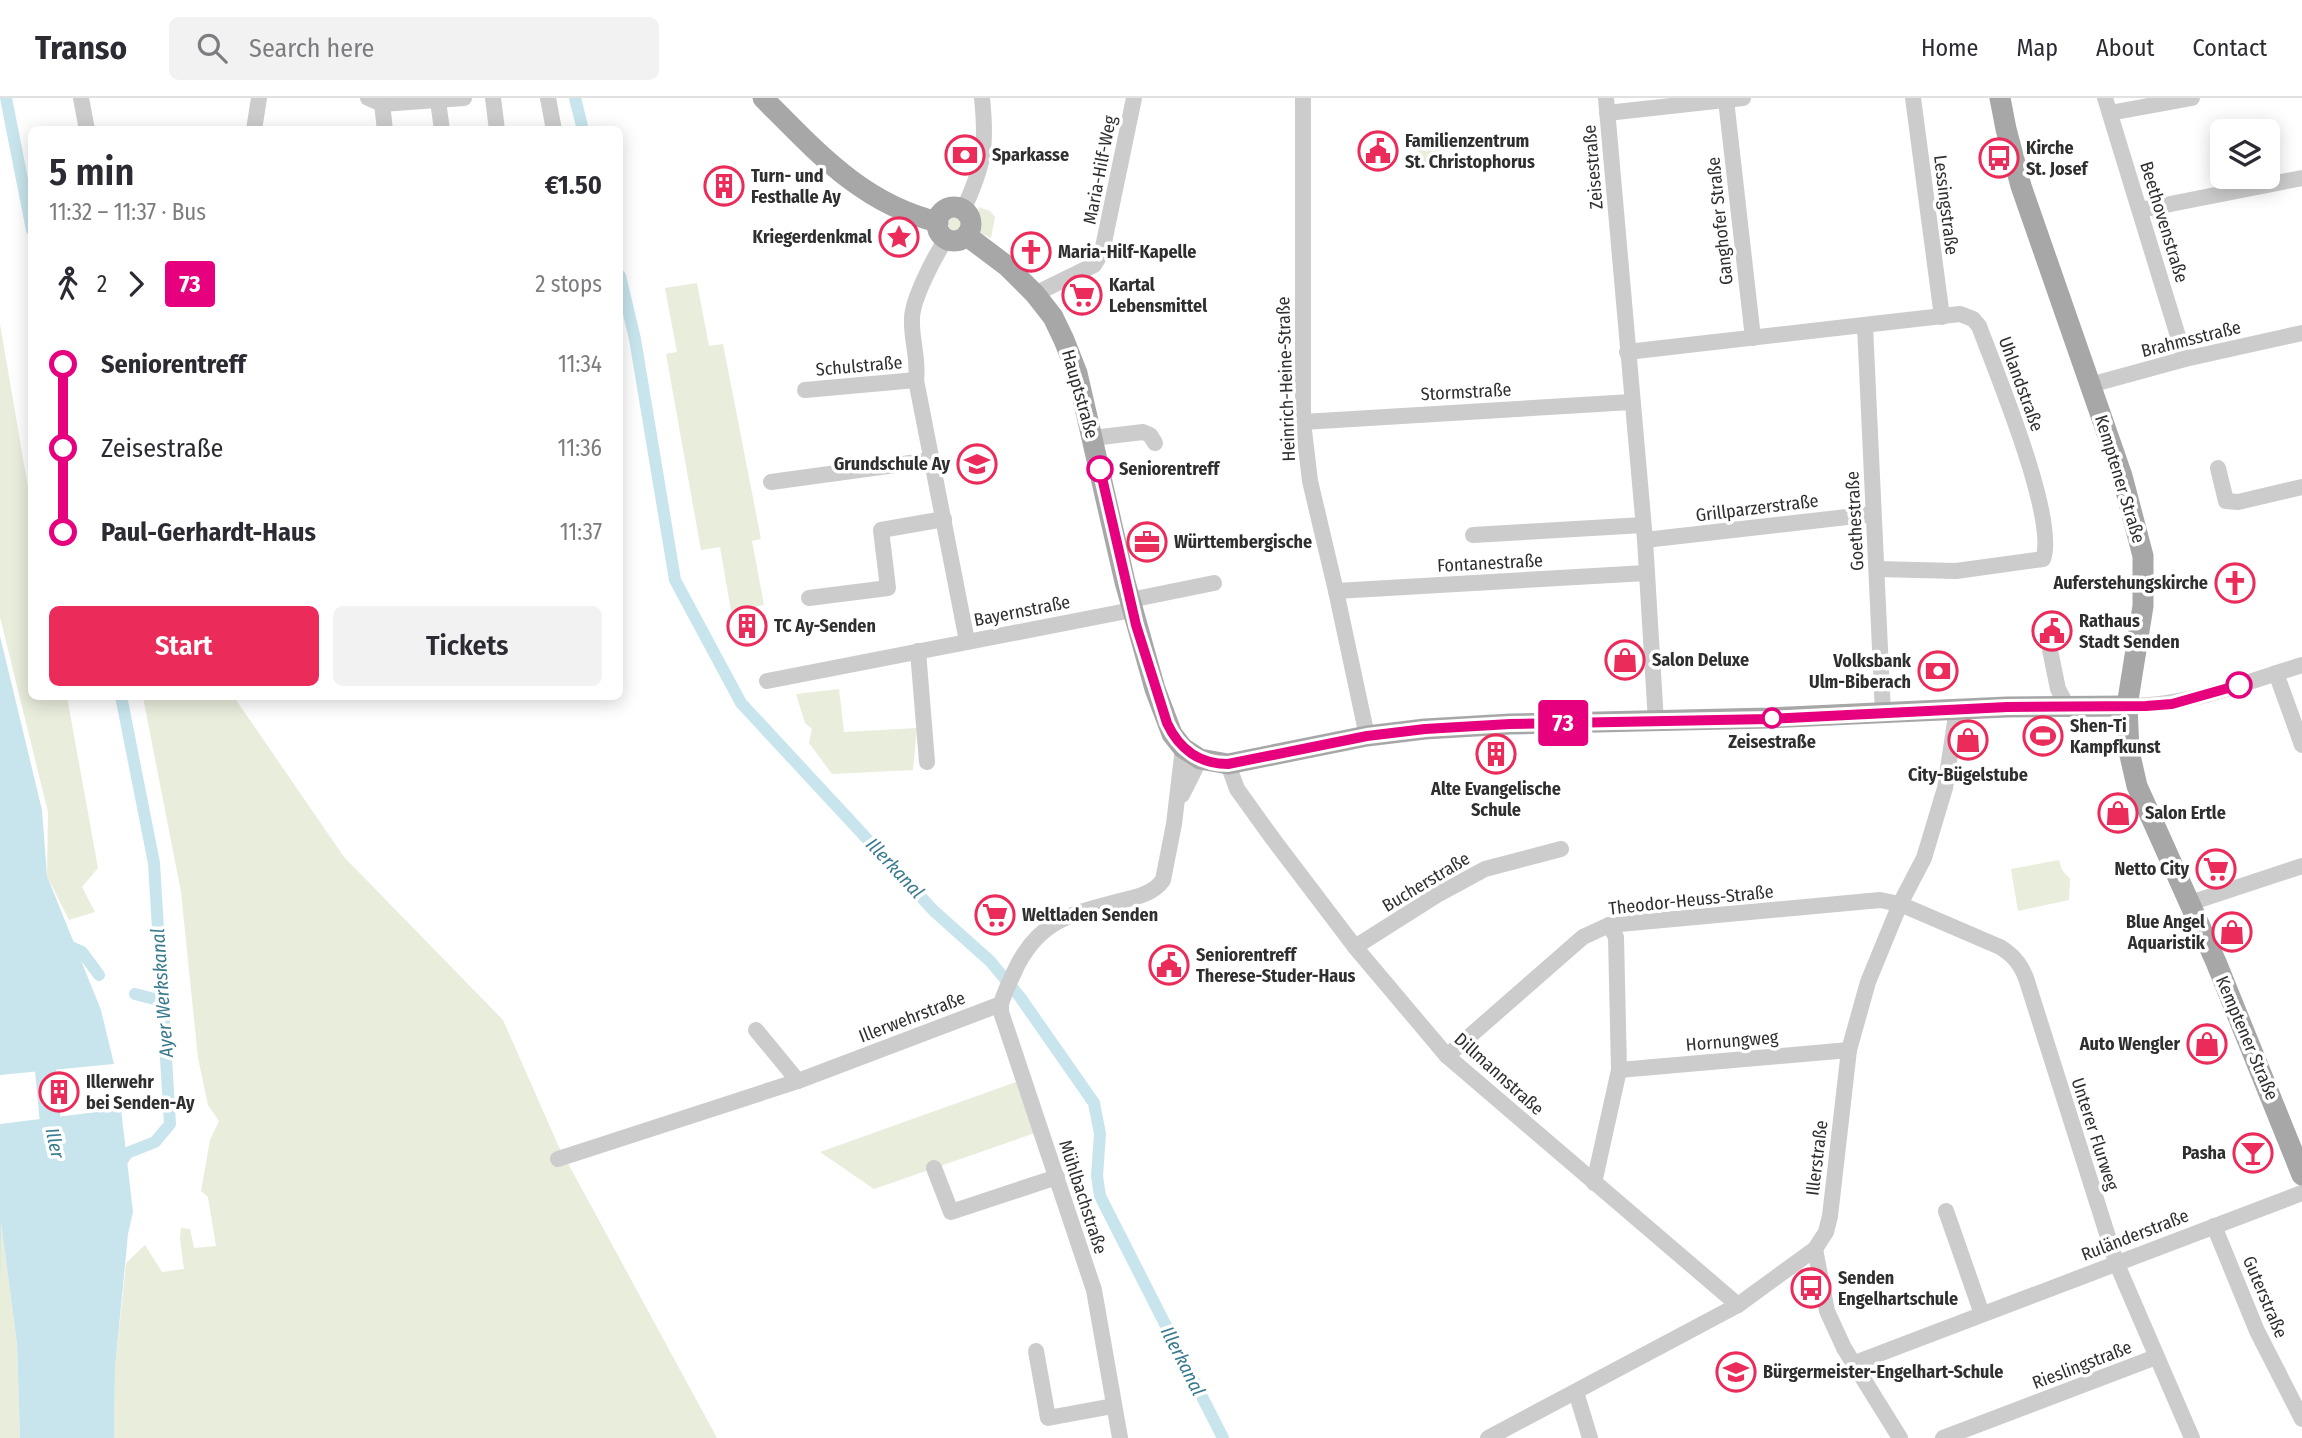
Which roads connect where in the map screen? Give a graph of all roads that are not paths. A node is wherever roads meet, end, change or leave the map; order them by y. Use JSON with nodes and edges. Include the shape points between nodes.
{"nodes":[{"id":1,"x":81,"y":98,"type":"edge"},
{"id":2,"x":464,"y":98,"type":"edge"},
{"id":3,"x":493,"y":98,"type":"edge"},
{"id":4,"x":548,"y":98,"type":"edge"},
{"id":5,"x":763,"y":98,"type":"edge"},
{"id":6,"x":982,"y":98,"type":"edge"},
{"id":7,"x":1134,"y":98,"type":"edge"},
{"id":8,"x":1303,"y":98,"type":"edge"},
{"id":9,"x":1743,"y":98,"type":"edge"},
{"id":10,"x":1913,"y":98,"type":"edge"},
{"id":11,"x":2000,"y":98,"type":"edge"},
{"id":12,"x":2192,"y":98,"type":"edge"},
{"id":13,"x":257,"y":99,"type":"edge"},
{"id":14,"x":1726,"y":100,"type":"junction"},
{"id":15,"x":375,"y":101,"type":"edge"},
{"id":16,"x":438,"y":101,"type":"junction"},
{"id":17,"x":1607,"y":105,"type":"edge"},
{"id":18,"x":2107,"y":105,"type":"edge"},
{"id":19,"x":85,"y":126,"type":"edge"},
{"id":20,"x":254,"y":126,"type":"edge"},
{"id":21,"x":384,"y":126,"type":"edge"},
{"id":22,"x":441,"y":126,"type":"edge"},
{"id":23,"x":496,"y":126,"type":"edge"},
{"id":24,"x":553,"y":126,"type":"edge"},
{"id":25,"x":2302,"y":178,"type":"edge"},
{"id":26,"x":963,"y":210,"type":"joint"},
{"id":27,"x":2140,"y":210,"type":"junction"},
{"id":28,"x":950,"y":232,"type":"junction"},
{"id":29,"x":1035,"y":294,"type":"junction"},
{"id":30,"x":1942,"y":317,"type":"junction"},
{"id":31,"x":1865,"y":326,"type":"junction"},
{"id":32,"x":2302,"y":333,"type":"edge"},
{"id":33,"x":1753,"y":338,"type":"junction"},
{"id":34,"x":1627,"y":352,"type":"junction"},
{"id":35,"x":2185,"y":359,"type":"junction"},
{"id":36,"x":916,"y":380,"type":"junction"},
{"id":37,"x":2090,"y":385,"type":"junction"},
{"id":38,"x":805,"y":390,"type":"dead end"},
{"id":39,"x":1631,"y":402,"type":"junction"},
{"id":40,"x":1303,"y":422,"type":"junction"},
{"id":41,"x":1093,"y":438,"type":"junction"},
{"id":42,"x":1155,"y":443,"type":"dead end"},
{"id":43,"x":932,"y":460,"type":"junction"},
{"id":44,"x":2218,"y":468,"type":"dead end"},
{"id":45,"x":771,"y":482,"type":"dead end"},
{"id":46,"x":2302,"y":487,"type":"edge"},
{"id":47,"x":1873,"y":514,"type":"junction"},
{"id":48,"x":944,"y":519,"type":"junction"},
{"id":49,"x":1644,"y":533,"type":"junction"},
{"id":50,"x":1473,"y":535,"type":"dead end"},
{"id":51,"x":1877,"y":569,"type":"junction"},
{"id":52,"x":1646,"y":573,"type":"junction"},
{"id":53,"x":1214,"y":583,"type":"dead end"},
{"id":54,"x":1336,"y":591,"type":"junction"},
{"id":55,"x":809,"y":598,"type":"dead end"},
{"id":56,"x":1131,"y":605,"type":"junction"},
{"id":57,"x":967,"y":641,"type":"junction"},
{"id":58,"x":2050,"y":650,"type":"dead end"},
{"id":59,"x":918,"y":651,"type":"junction"},
{"id":60,"x":2302,"y":665,"type":"edge"},
{"id":61,"x":2276,"y":673,"type":"junction"},
{"id":62,"x":767,"y":681,"type":"dead end"},
{"id":63,"x":2067,"y":706,"type":"junction"},
{"id":64,"x":2127,"y":706,"type":"junction"},
{"id":65,"x":1958,"y":709,"type":"junction"},
{"id":66,"x":1882,"y":713,"type":"junction"},
{"id":67,"x":1656,"y":722,"type":"junction"},
{"id":68,"x":1367,"y":736,"type":"junction"},
{"id":69,"x":2302,"y":745,"type":"edge"},
{"id":70,"x":1192,"y":753,"type":"junction"},
{"id":71,"x":927,"y":762,"type":"dead end"},
{"id":72,"x":1228,"y":764,"type":"junction"},
{"id":73,"x":1561,"y":849,"type":"dead end"},
{"id":74,"x":2302,"y":866,"type":"edge"},
{"id":75,"x":2190,"y":903,"type":"junction"},
{"id":76,"x":1900,"y":904,"type":"junction"},
{"id":77,"x":1609,"y":925,"type":"junction"},
{"id":78,"x":1355,"y":947,"type":"junction"},
{"id":79,"x":1002,"y":1001,"type":"junction"},
{"id":80,"x":756,"y":1030,"type":"dead end"},
{"id":81,"x":1849,"y":1050,"type":"junction"},
{"id":82,"x":1447,"y":1056,"type":"junction"},
{"id":83,"x":1619,"y":1070,"type":"junction"},
{"id":84,"x":798,"y":1081,"type":"junction"},
{"id":85,"x":2298,"y":1153,"type":"edge"},
{"id":86,"x":558,"y":1159,"type":"dead end"},
{"id":87,"x":934,"y":1168,"type":"dead end"},
{"id":88,"x":2302,"y":1175,"type":"edge"},
{"id":89,"x":1057,"y":1177,"type":"junction"},
{"id":90,"x":1594,"y":1183,"type":"junction"},
{"id":91,"x":2302,"y":1193,"type":"edge"},
{"id":92,"x":1946,"y":1211,"type":"dead end"},
{"id":93,"x":2214,"y":1226,"type":"junction"},
{"id":94,"x":1815,"y":1249,"type":"junction"},
{"id":95,"x":2116,"y":1262,"type":"junction"},
{"id":96,"x":1738,"y":1305,"type":"junction"},
{"id":97,"x":1982,"y":1314,"type":"junction"},
{"id":98,"x":1036,"y":1351,"type":"dead end"},
{"id":99,"x":2157,"y":1357,"type":"junction"},
{"id":100,"x":1854,"y":1363,"type":"junction"},
{"id":101,"x":1576,"y":1392,"type":"junction"},
{"id":102,"x":1113,"y":1406,"type":"junction"},
{"id":103,"x":2302,"y":1419,"type":"edge"},
{"id":104,"x":1120,"y":1438,"type":"edge"},
{"id":105,"x":1488,"y":1438,"type":"edge"},
{"id":106,"x":1590,"y":1438,"type":"edge"},
{"id":107,"x":1900,"y":1438,"type":"edge"},
{"id":108,"x":1943,"y":1438,"type":"edge"},
{"id":109,"x":2192,"y":1438,"type":"edge"}],
"edges":[{"from":1,"to":19,"type":"street"},
{"from":2,"to":16,"type":"street"},
{"from":3,"to":23,"type":"street"},
{"from":4,"to":24,"type":"street"},
{"from":5,"to":28,"type":"main road","name":"Hauptstraße","via":[[846,178]]},
{"from":6,"to":26,"type":"street","via":[[985,155]]},
{"from":7,"to":29,"type":"street","name":"Maria-Hilf-Weg","via":[[1102,252],[1094,265]]},
{"from":8,"to":40,"type":"street","name":"Heinrich-Heine-Straße"},
{"from":9,"to":14,"type":"street"},
{"from":10,"to":30,"type":"street","name":"Lessingstraße"},
{"from":11,"to":37,"type":"main road","name":"Kemptener Straße","via":[[2021,186]]},
{"from":12,"to":18,"type":"street"},
{"from":13,"to":20,"type":"street"},
{"from":14,"to":17,"type":"street"},
{"from":14,"to":33,"type":"street","name":"Ganghofer Straße"},
{"from":15,"to":16,"type":"street"},
{"from":15,"to":21,"type":"street"},
{"from":16,"to":22,"type":"street"},
{"from":17,"to":34,"type":"street","name":"Zeisestraße"},
{"from":18,"to":27,"type":"street","name":"Beethovenstraße"},
{"from":25,"to":27,"type":"street"},
{"from":26,"to":28,"type":"main road","via":[[942,212]]},
{"from":27,"to":35,"type":"street","name":"Beethovenstraße"},
{"from":28,"to":29,"type":"main road","name":"Hauptstraße","via":[[1007,266]]},
{"from":28,"to":36,"type":"street","name":"Schulstraße","via":[[912,316]]},
{"from":29,"to":41,"type":"main road","name":"Hauptstraße","via":[[1053,317],[1069,353]]},
{"from":30,"to":31,"type":"street","name":"Uhlandstraße"},
{"from":30,"to":51,"type":"street","name":"Uhlandstraße","via":[[1960,314],[1979,326],[2017,425],[2046,549],[2043,559],[1956,571]]},
{"from":31,"to":33,"type":"street","name":"Uhlandstraße"},
{"from":31,"to":47,"type":"street","name":"Goethestraße"},
{"from":32,"to":35,"type":"street","name":"Brahmsstraße"},
{"from":33,"to":34,"type":"street","name":"Uhlandstraße"},
{"from":34,"to":39,"type":"street","name":"Zeisestraße"},
{"from":35,"to":37,"type":"street","name":"Brahmsstraße"},
{"from":36,"to":38,"type":"street","name":"Schulstraße"},
{"from":36,"to":43,"type":"street","name":"Schulstraße"},
{"from":37,"to":64,"type":"main road","name":"Kemptener Straße","via":[[2122,476],[2143,556],[2143,606]]},
{"from":39,"to":40,"type":"street","name":"Stormstraße"},
{"from":39,"to":49,"type":"street","name":"Zeisestraße"},
{"from":40,"to":54,"type":"street","name":"Heinrich-Heine-Straße","via":[[1310,481]]},
{"from":41,"to":42,"type":"street","via":[[1143,432]]},
{"from":41,"to":56,"type":"main road","name":"Hauptstraße"},
{"from":43,"to":45,"type":"street"},
{"from":43,"to":48,"type":"street","name":"Schulstraße"},
{"from":44,"to":46,"type":"street","via":[[2226,501]]},
{"from":47,"to":49,"type":"street","name":"Grillparzerstraße"},
{"from":47,"to":51,"type":"street","name":"Goethestraße"},
{"from":48,"to":55,"type":"street","via":[[881,530],[888,589]]},
{"from":48,"to":57,"type":"street","name":"Schulstraße"},
{"from":49,"to":50,"type":"street"},
{"from":49,"to":52,"type":"street","name":"Zeisestraße"},
{"from":51,"to":66,"type":"street","name":"Goethestraße"},
{"from":52,"to":54,"type":"street","name":"Fontanestraße"},
{"from":52,"to":67,"type":"street","name":"Zeisestraße"},
{"from":53,"to":56,"type":"street","name":"Bayernstraße"},
{"from":54,"to":68,"type":"street","name":"Heinrich-Heine-Straße"},
{"from":56,"to":57,"type":"street","name":"Bayernstraße"},
{"from":56,"to":70,"type":"main road","name":"Hauptstraße","via":[[1167,723]]},
{"from":57,"to":59,"type":"street","name":"Bayernstraße"},
{"from":58,"to":63,"type":"street","via":[[2058,689]]},
{"from":59,"to":62,"type":"street","name":"Bayernstraße"},
{"from":59,"to":71,"type":"street"},
{"from":60,"to":61,"type":"street"},
{"from":61,"to":64,"type":"street","via":[[2172,704]]},
{"from":61,"to":69,"type":"street"},
{"from":63,"to":64,"type":"main road"},
{"from":63,"to":65,"type":"main road"},
{"from":64,"to":75,"type":"main road","name":"Kemptener Straße","via":[[2129,751],[2137,786]]},
{"from":65,"to":66,"type":"main road"},
{"from":65,"to":76,"type":"street","name":"Illerstraße","via":[[1945,788],[1924,858]]},
{"from":66,"to":67,"type":"main road"},
{"from":67,"to":68,"type":"main road","via":[[1503,724]]},
{"from":68,"to":72,"type":"main road"},
{"from":70,"to":72,"type":"main road","via":[[1211,763]]},
{"from":70,"to":79,"type":"street","via":[[1167,869],[1159,886],[1047,926],[1025,951]]},
{"from":72,"to":78,"type":"street","name":"Dillmannstraße","via":[[1237,789]]},
{"from":73,"to":78,"type":"street","name":"Bucherstraße","via":[[1485,869]]},
{"from":74,"to":75,"type":"street"},
{"from":75,"to":85,"type":"main road","name":"Kemptener Straße"},
{"from":76,"to":77,"type":"street","name":"Theodor-Heuss-Straße","via":[[1880,900]]},
{"from":76,"to":81,"type":"street","name":"Illerstraße","via":[[1868,982]]},
{"from":76,"to":95,"type":"street","name":"Unterer Flurweg","via":[[2000,947],[2022,967]]},
{"from":77,"to":82,"type":"street","name":"Theodor-Heuss-Straße","via":[[1583,937]]},
{"from":77,"to":83,"type":"street","via":[[1616,937]]},
{"from":78,"to":82,"type":"street","name":"Dillmannstraße"},
{"from":79,"to":84,"type":"street","name":"Illerwehrstraße"},
{"from":79,"to":89,"type":"street","name":"Mühlbachstraße","via":[[1001,1012]]},
{"from":80,"to":84,"type":"street"},
{"from":81,"to":83,"type":"street","name":"Hornungweg"},
{"from":81,"to":94,"type":"street","name":"Illerstraße","via":[[1830,1216]]},
{"from":82,"to":90,"type":"street","name":"Dillmannstraße"},
{"from":83,"to":90,"type":"street"},
{"from":84,"to":86,"type":"street","name":"Illerwehrstraße"},
{"from":85,"to":88,"type":"main road","name":"Kemptener Straße"},
{"from":87,"to":89,"type":"street","via":[[951,1212]]},
{"from":89,"to":102,"type":"street","name":"Mühlbachstraße","via":[[1094,1290]]},
{"from":90,"to":96,"type":"street","name":"Dillmannstraße"},
{"from":91,"to":93,"type":"street","name":"Ruländerstraße"},
{"from":92,"to":97,"type":"street"},
{"from":93,"to":95,"type":"street","name":"Ruländerstraße"},
{"from":93,"to":103,"type":"street","name":"Guterstraße","via":[[2256,1331]]},
{"from":94,"to":96,"type":"street","name":"Illerstraße"},
{"from":94,"to":100,"type":"street","via":[[1826,1311]]},
{"from":95,"to":97,"type":"street","name":"Ruländerstraße"},
{"from":95,"to":99,"type":"street","name":"Unterer Flurweg"},
{"from":96,"to":101,"type":"street","name":"Illerstraße"},
{"from":97,"to":100,"type":"street","name":"Ruländerstraße"},
{"from":98,"to":102,"type":"street","via":[[1048,1418]]},
{"from":99,"to":108,"type":"street","name":"Rieslingstraße"},
{"from":99,"to":109,"type":"street","name":"Unterer Flurweg"},
{"from":100,"to":107,"type":"street"},
{"from":101,"to":105,"type":"street","name":"Illerstraße"},
{"from":101,"to":106,"type":"street"},
{"from":102,"to":104,"type":"street","name":"Mühlbachstraße"}]}
